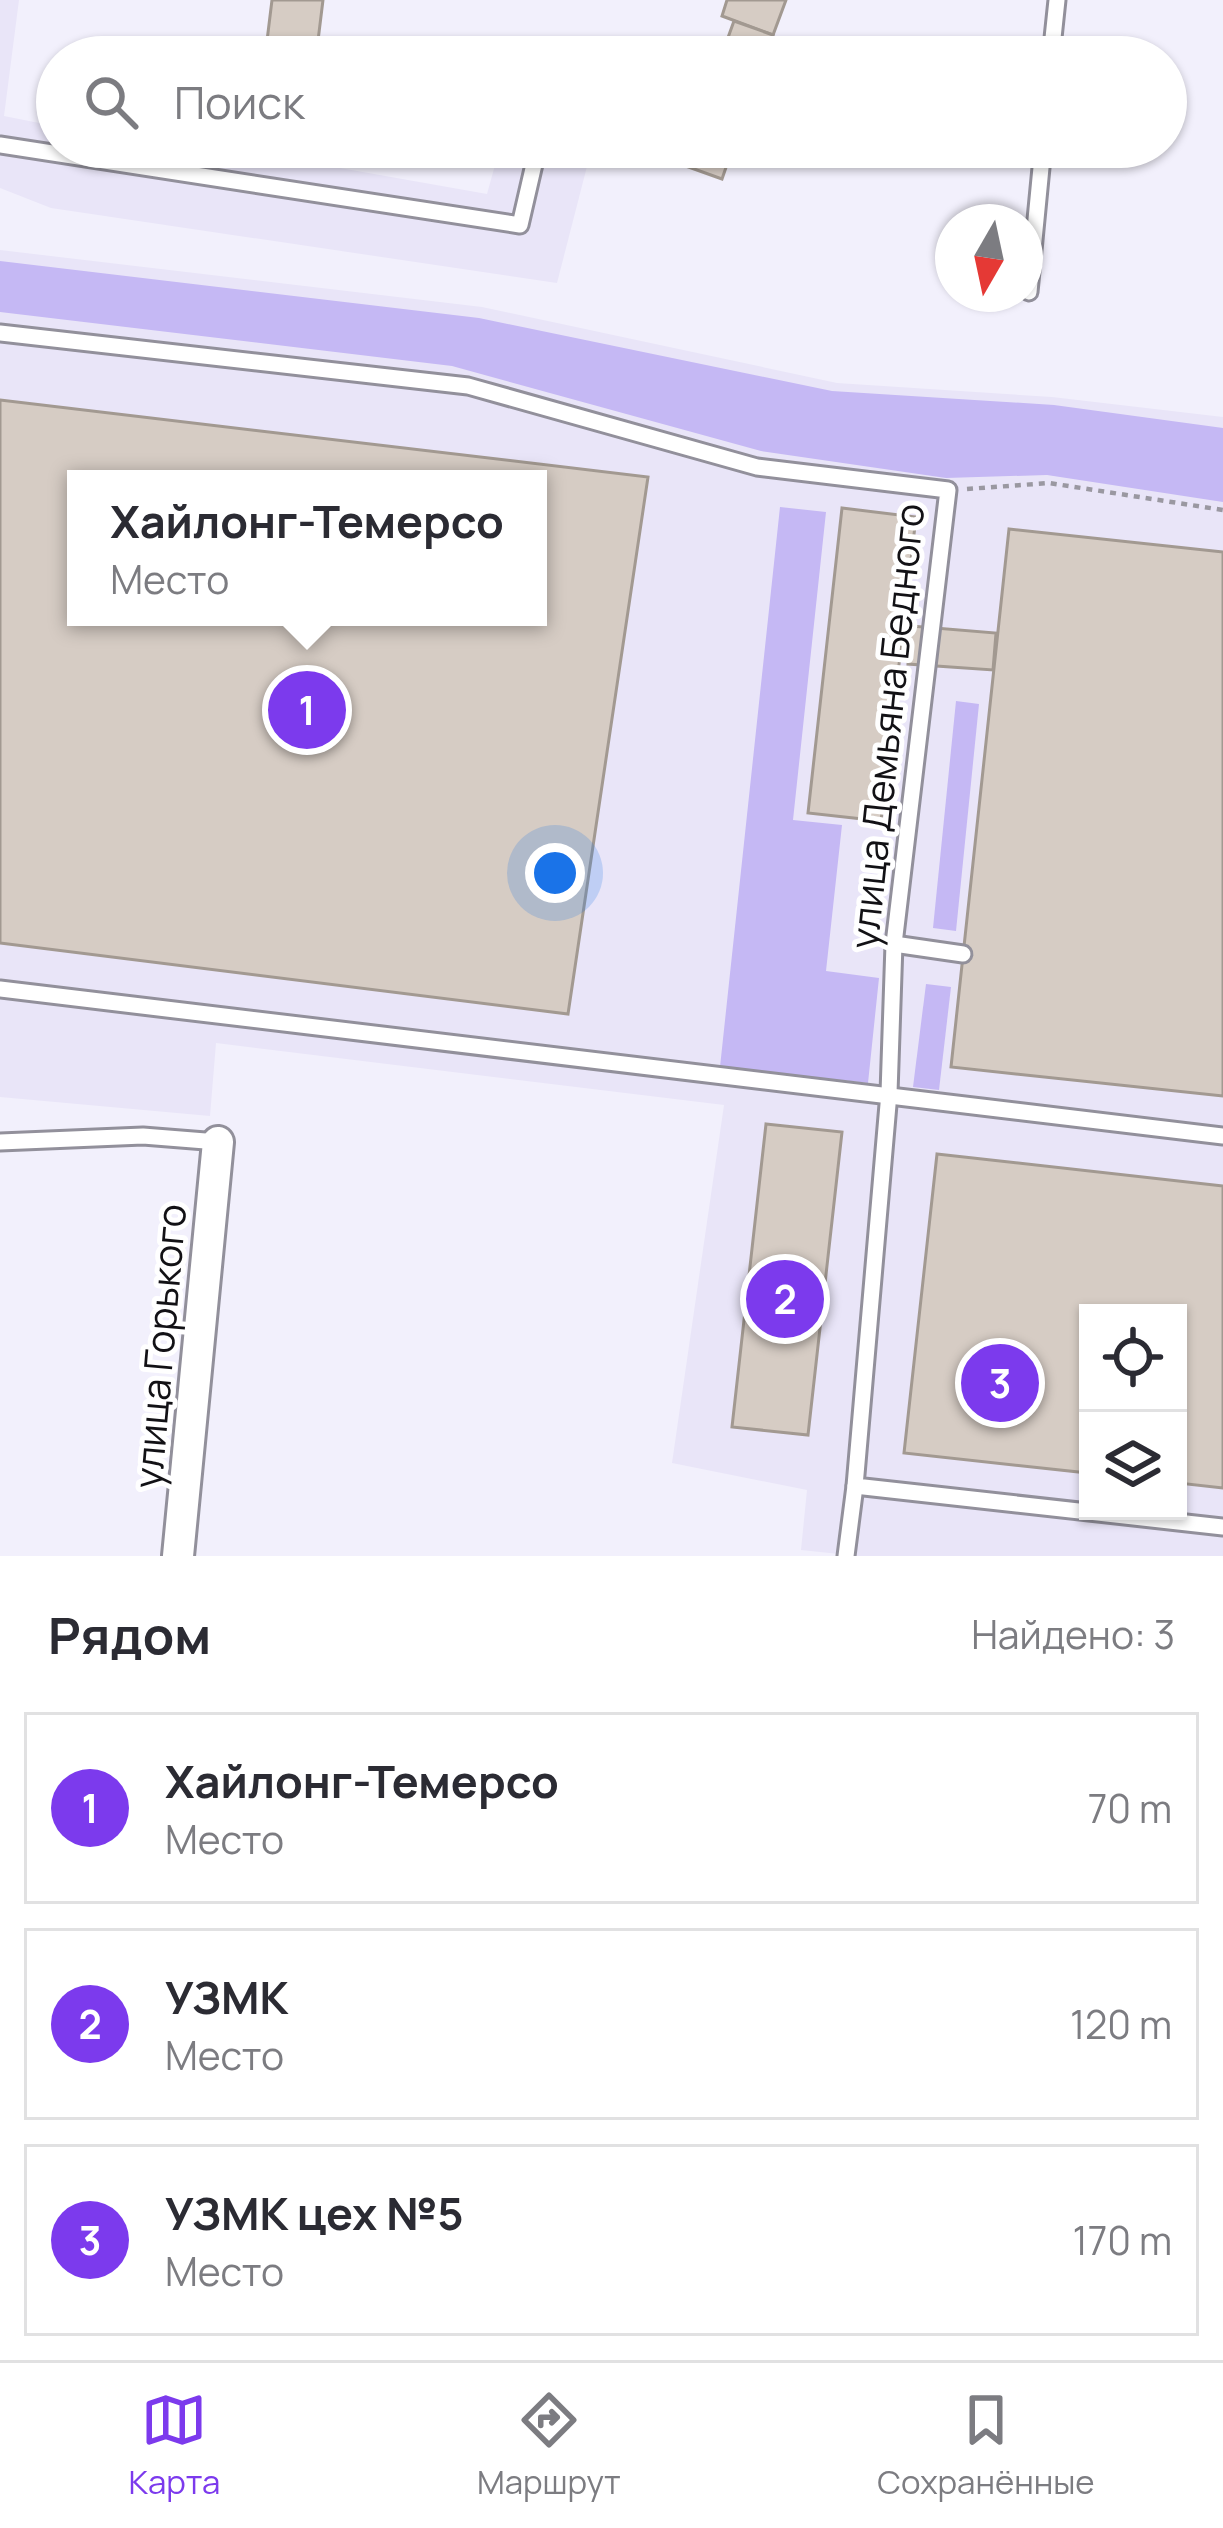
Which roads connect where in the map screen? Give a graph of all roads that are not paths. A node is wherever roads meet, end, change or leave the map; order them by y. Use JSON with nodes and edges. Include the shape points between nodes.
{"nodes":[{"id":1,"x":1057,"y":0,"type":"edge"},
{"id":2,"x":1053,"y":36,"type":"edge"},
{"id":3,"x":0,"y":145,"type":"edge"},
{"id":4,"x":36,"y":151,"type":"edge"},
{"id":5,"x":150,"y":168,"type":"edge"},
{"id":6,"x":533,"y":168,"type":"edge"},
{"id":7,"x":1040,"y":168,"type":"edge"},
{"id":8,"x":1037,"y":204,"type":"edge"},
{"id":9,"x":0,"y":333,"type":"edge"},
{"id":10,"x":894,"y":944,"type":"junction"},
{"id":11,"x":963,"y":953,"type":"dead end"},
{"id":12,"x":0,"y":989,"type":"edge"},
{"id":13,"x":889,"y":1093,"type":"junction"},
{"id":14,"x":1223,"y":1136,"type":"edge"},
{"id":15,"x":0,"y":1142,"type":"edge"},
{"id":16,"x":218,"y":1142,"type":"joint"},
{"id":17,"x":856,"y":1486,"type":"junction"},
{"id":18,"x":1223,"y":1527,"type":"edge"},
{"id":19,"x":178,"y":1556,"type":"edge"},
{"id":20,"x":846,"y":1556,"type":"edge"}],
"edges":[{"from":1,"to":2,"type":"lane"},
{"from":3,"to":4,"type":"lane"},
{"from":5,"to":6,"type":"lane","via":[[520,225]]},
{"from":7,"to":8,"type":"lane"},
{"from":9,"to":10,"type":"lane","name":"улица Демьяна Бедного","via":[[468,386],[757,467],[948,490]]},
{"from":10,"to":11,"type":"lane"},
{"from":10,"to":13,"type":"lane","name":"улица Демьяна Бедного"},
{"from":12,"to":13,"type":"lane"},
{"from":13,"to":14,"type":"lane"},
{"from":13,"to":17,"type":"lane","name":"улица Демьяна Бедного"},
{"from":15,"to":16,"type":"lane"},
{"from":16,"to":19,"type":"street","name":"улица Горького"},
{"from":17,"to":18,"type":"lane"},
{"from":17,"to":20,"type":"lane","name":"улица Демьяна Бедного"}]}
